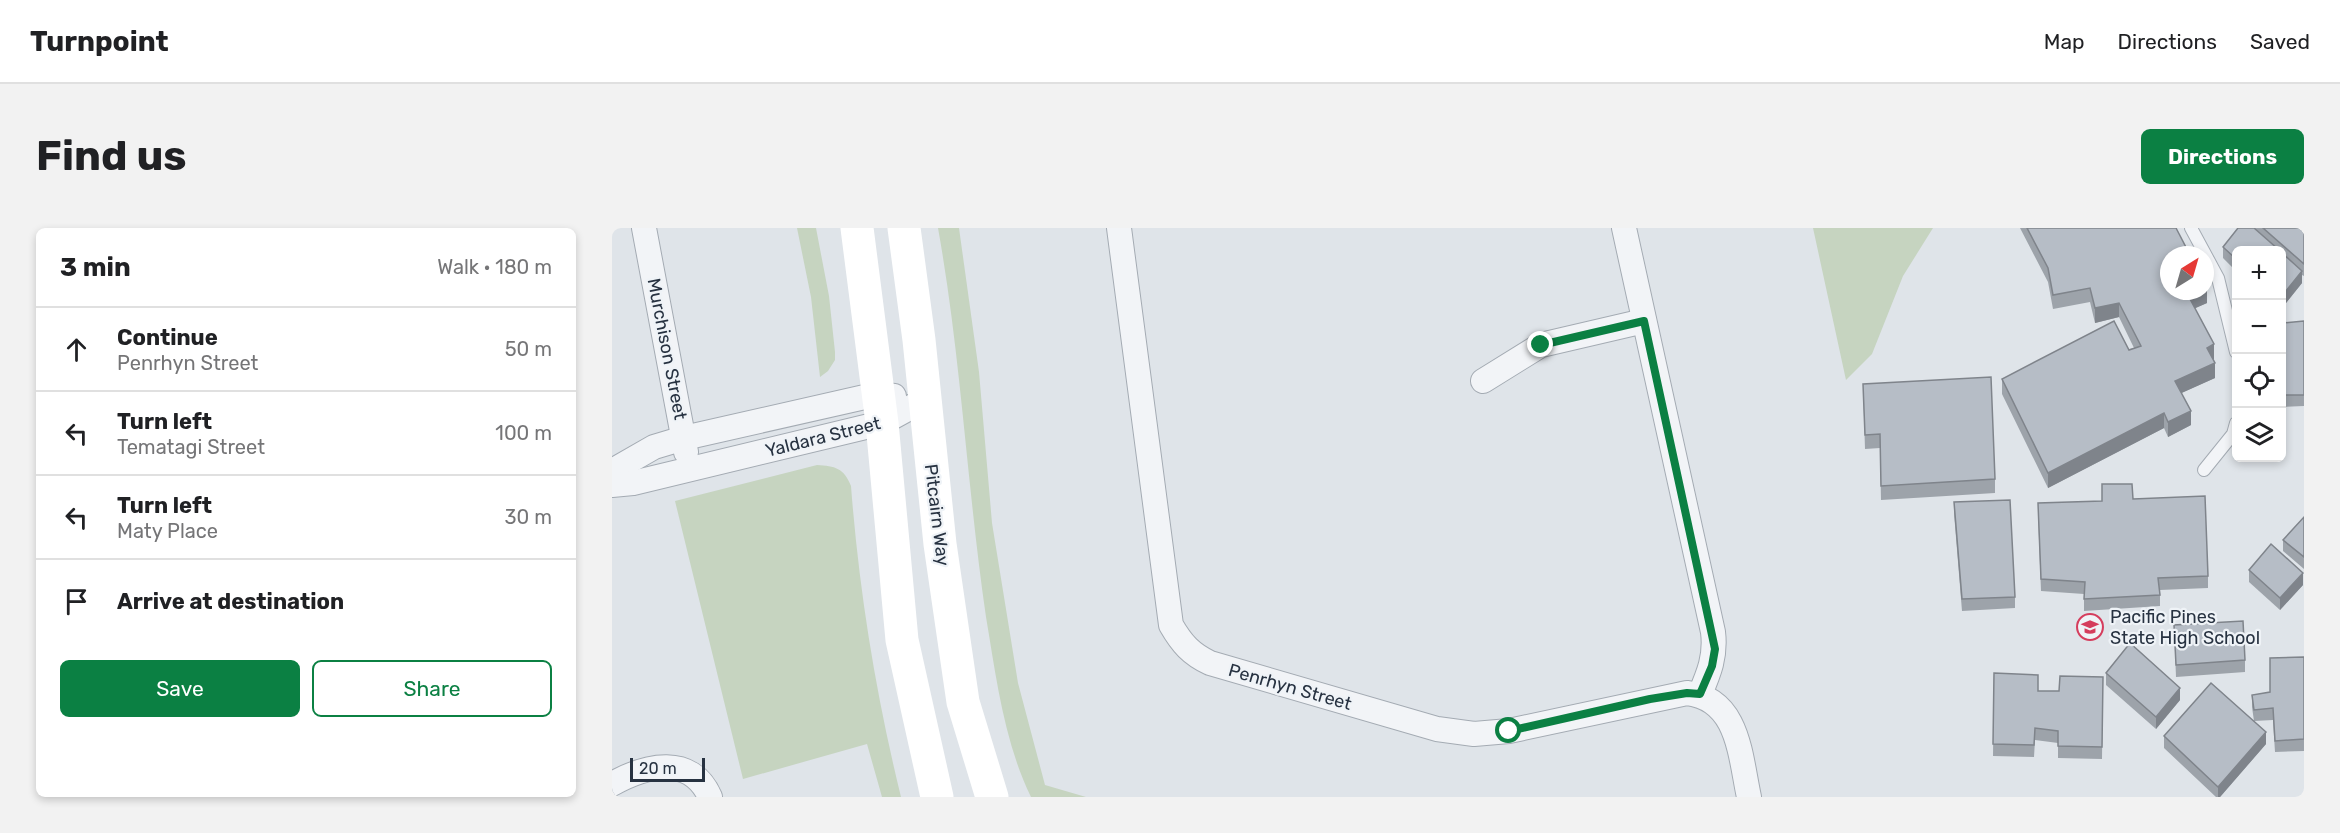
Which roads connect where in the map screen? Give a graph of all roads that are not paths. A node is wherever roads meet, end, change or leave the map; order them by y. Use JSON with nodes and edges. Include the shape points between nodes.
{"nodes":[{"id":1,"x":644,"y":228,"type":"edge"},
{"id":2,"x":857,"y":228,"type":"edge"},
{"id":3,"x":904,"y":228,"type":"edge"},
{"id":4,"x":1119,"y":228,"type":"edge"},
{"id":5,"x":1624,"y":228,"type":"edge"},
{"id":6,"x":2191,"y":228,"type":"edge"},
{"id":7,"x":1644,"y":321,"type":"junction"},
{"id":8,"x":2232,"y":336,"type":"edge"},
{"id":9,"x":1483,"y":381,"type":"dead end"},
{"id":10,"x":924,"y":400,"type":"junction"},
{"id":11,"x":880,"y":409,"type":"junction"},
{"id":12,"x":2232,"y":435,"type":"edge"},
{"id":13,"x":684,"y":438,"type":"junction"},
{"id":14,"x":689,"y":470,"type":"junction"},
{"id":15,"x":612,"y":471,"type":"edge"},
{"id":16,"x":2204,"y":471,"type":"dead end"},
{"id":17,"x":612,"y":485,"type":"edge"},
{"id":18,"x":1700,"y":694,"type":"junction"},
{"id":19,"x":612,"y":784,"type":"edge"},
{"id":20,"x":710,"y":797,"type":"edge"},
{"id":21,"x":937,"y":797,"type":"edge"},
{"id":22,"x":992,"y":797,"type":"edge"},
{"id":23,"x":1749,"y":797,"type":"edge"}],
"edges":[{"from":1,"to":13,"type":"street","name":"Murchison Street"},
{"from":2,"to":11,"type":"main road"},
{"from":3,"to":10,"type":"main road","name":"Pitcairn Way"},
{"from":4,"to":18,"type":"street","name":"Penrhyn Street","via":[[1172,626],[1193,655],[1426,726],[1474,734],[1509,731],[1687,693]]},
{"from":5,"to":7,"type":"street"},
{"from":6,"to":8,"type":"lane","via":[[2218,278]]},
{"from":7,"to":9,"type":"street","via":[[1541,345]]},
{"from":7,"to":18,"type":"street","via":[[1713,632],[1712,666]]},
{"from":10,"to":11,"type":"street","name":"Yaldara Street"},
{"from":10,"to":22,"type":"main road","name":"Pitcairn Way","via":[[963,702]]},
{"from":11,"to":13,"type":"street","name":"Yaldara Street"},
{"from":11,"to":14,"type":"street","name":"Yaldara Street"},
{"from":11,"to":21,"type":"main road","via":[[902,640]]},
{"from":12,"to":16,"type":"lane"},
{"from":13,"to":14,"type":"street","name":"Murchison Street"},
{"from":13,"to":15,"type":"street","name":"Yaldara Street","via":[[654,447]]},
{"from":14,"to":17,"type":"street","name":"Yaldara Street"},
{"from":18,"to":23,"type":"street","via":[[1720,706],[1733,724]]},
{"from":19,"to":20,"type":"street","via":[[645,771],[678,767],[701,781]]}]}
